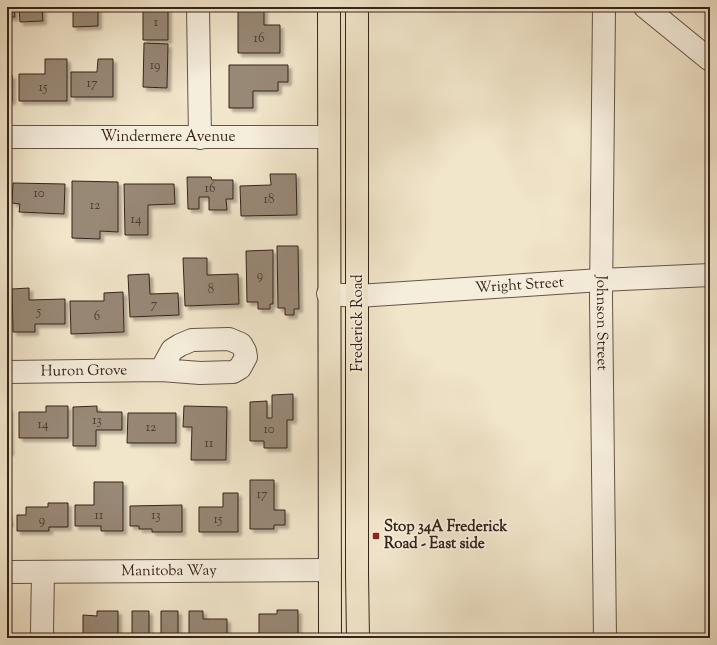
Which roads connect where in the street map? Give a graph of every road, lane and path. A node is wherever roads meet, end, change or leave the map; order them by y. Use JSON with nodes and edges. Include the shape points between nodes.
{"nodes":[{"id":1,"x":198,"y":7,"type":"edge"},
{"id":2,"x":329,"y":7,"type":"edge"},
{"id":3,"x":358,"y":7,"type":"edge"},
{"id":4,"x":604,"y":7,"type":"edge"},
{"id":5,"x":646,"y":7,"type":"edge"},
{"id":6,"x":710,"y":60,"type":"edge"},
{"id":7,"x":7,"y":137,"type":"edge"},
{"id":8,"x":329,"y":137,"type":"junction"},
{"id":9,"x":200,"y":138,"type":"junction"},
{"id":10,"x":710,"y":275,"type":"edge"},
{"id":11,"x":601,"y":280,"type":"junction"},
{"id":12,"x":328,"y":294,"type":"junction"},
{"id":13,"x":358,"y":296,"type":"junction"},
{"id":14,"x":161,"y":370,"type":"dead end"},
{"id":15,"x":7,"y":372,"type":"edge"},
{"id":16,"x":330,"y":570,"type":"junction"},
{"id":17,"x":7,"y":572,"type":"edge"},
{"id":18,"x":43,"y":572,"type":"junction"},
{"id":19,"x":43,"y":638,"type":"edge"},
{"id":20,"x":330,"y":638,"type":"edge"},
{"id":21,"x":358,"y":638,"type":"edge"},
{"id":22,"x":605,"y":638,"type":"edge"}],
"edges":[{"from":1,"to":9,"type":"street"},
{"from":2,"to":8,"type":"main road","name":"Frederick Road"},
{"from":3,"to":13,"type":"main road","name":"Frederick Road"},
{"from":4,"to":11,"type":"street","name":"Johnson Street"},
{"from":5,"to":6,"type":"street"},
{"from":7,"to":9,"type":"street","name":"Windermere Avenue"},
{"from":8,"to":9,"type":"street","name":"Windermere Avenue"},
{"from":8,"to":12,"type":"main road","name":"Frederick Road"},
{"from":10,"to":11,"type":"street","name":"Wright Street"},
{"from":11,"to":13,"type":"street","name":"Wright Street"},
{"from":11,"to":22,"type":"street","name":"Johnson Street"},
{"from":12,"to":13,"type":"street","name":"Wright Street"},
{"from":12,"to":16,"type":"main road","name":"Frederick Road"},
{"from":13,"to":21,"type":"main road","name":"Frederick Road"},
{"from":14,"to":15,"type":"street","name":"Huron Grove"},
{"from":16,"to":18,"type":"street","name":"Manitoba Way"},
{"from":16,"to":20,"type":"main road","name":"Frederick Road"},
{"from":17,"to":18,"type":"street","name":"Manitoba Way"},
{"from":18,"to":19,"type":"street"}]}
